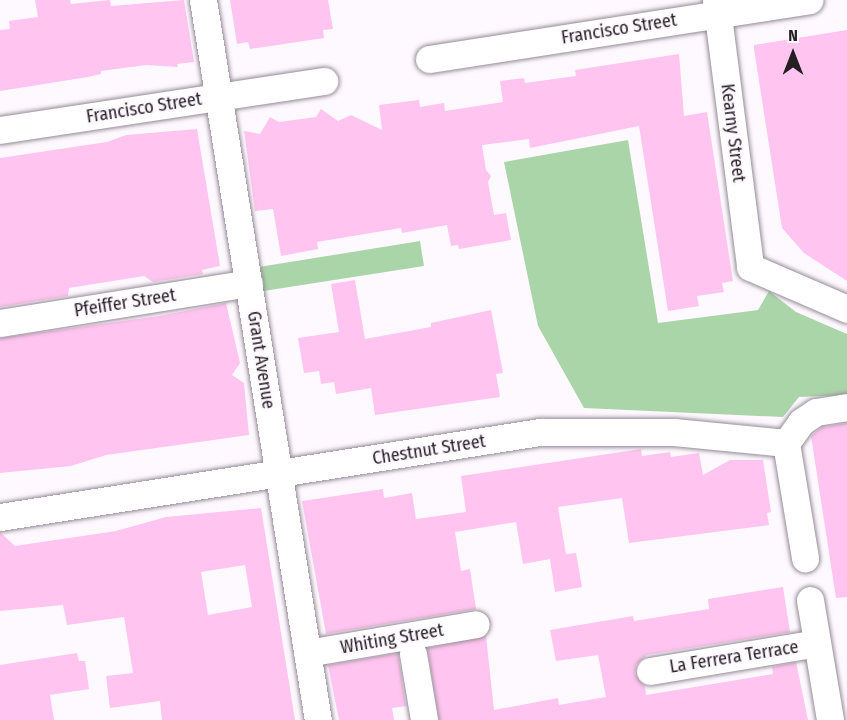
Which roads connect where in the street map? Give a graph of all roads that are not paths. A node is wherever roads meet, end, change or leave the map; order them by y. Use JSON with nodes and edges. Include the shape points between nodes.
{"nodes":[{"id":1,"x":203,"y":0,"type":"edge"},
{"id":2,"x":809,"y":0,"type":"edge"},
{"id":3,"x":717,"y":7,"type":"edge"},
{"id":4,"x":429,"y":59,"type":"dead end"},
{"id":5,"x":324,"y":81,"type":"dead end"},
{"id":6,"x":219,"y":97,"type":"junction"},
{"id":7,"x":0,"y":130,"type":"edge"},
{"id":8,"x":249,"y":283,"type":"junction"},
{"id":9,"x":847,"y":309,"type":"edge"},
{"id":10,"x":0,"y":323,"type":"edge"},
{"id":11,"x":847,"y":407,"type":"edge"},
{"id":12,"x":786,"y":443,"type":"junction"},
{"id":13,"x":279,"y":473,"type":"junction"},
{"id":14,"x":0,"y":517,"type":"edge"},
{"id":15,"x":805,"y":558,"type":"dead end"},
{"id":16,"x":810,"y":600,"type":"dead end"},
{"id":17,"x":476,"y":624,"type":"dead end"},
{"id":18,"x":817,"y":643,"type":"junction"},
{"id":19,"x":308,"y":653,"type":"junction"},
{"id":20,"x":413,"y":654,"type":"dead end"},
{"id":21,"x":650,"y":671,"type":"dead end"},
{"id":22,"x":318,"y":720,"type":"edge"},
{"id":23,"x":424,"y":720,"type":"edge"},
{"id":24,"x":830,"y":720,"type":"edge"}],
"edges":[{"from":1,"to":6,"type":"street","name":"Grant Avenue"},
{"from":2,"to":3,"type":"street","name":"Francisco Street"},
{"from":3,"to":4,"type":"street","name":"Francisco Street"},
{"from":3,"to":9,"type":"street","name":"Kearny Street","via":[[750,267]]},
{"from":5,"to":6,"type":"street","name":"Francisco Street"},
{"from":6,"to":7,"type":"street","name":"Francisco Street"},
{"from":6,"to":8,"type":"street","name":"Grant Avenue"},
{"from":8,"to":10,"type":"street","name":"Pfeiffer Street"},
{"from":8,"to":13,"type":"street","name":"Grant Avenue"},
{"from":11,"to":12,"type":"street","via":[[816,412],[801,423]]},
{"from":12,"to":13,"type":"street","name":"Chestnut Street","via":[[674,432],[540,432]]},
{"from":12,"to":15,"type":"street"},
{"from":13,"to":14,"type":"street","name":"Chestnut Street"},
{"from":13,"to":19,"type":"street","name":"Grant Avenue"},
{"from":16,"to":18,"type":"street"},
{"from":17,"to":19,"type":"street","name":"Whiting Street"},
{"from":18,"to":21,"type":"street","name":"La Ferrera Terrace"},
{"from":18,"to":24,"type":"street"},
{"from":19,"to":22,"type":"street","name":"Grant Avenue"},
{"from":20,"to":23,"type":"street"}]}
